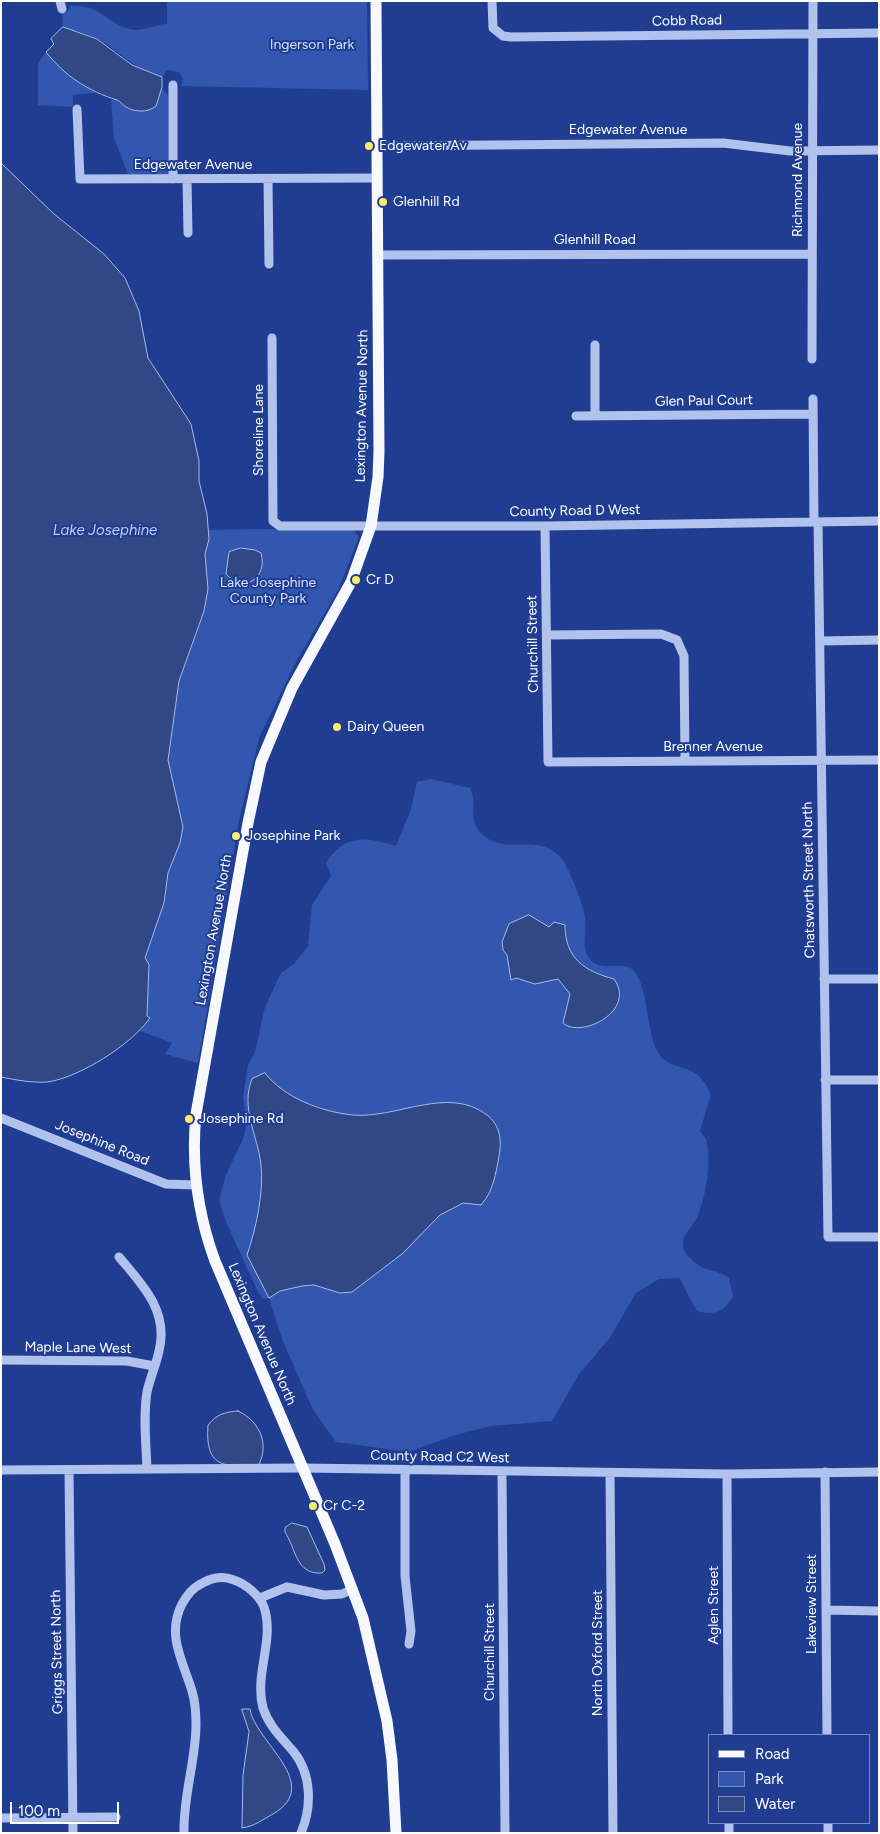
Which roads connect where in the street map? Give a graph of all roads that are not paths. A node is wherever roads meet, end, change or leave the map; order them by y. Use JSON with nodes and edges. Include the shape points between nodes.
{"nodes":[{"id":1,"x":376,"y":1,"type":"edge"},
{"id":2,"x":492,"y":1,"type":"edge"},
{"id":3,"x":813,"y":1,"type":"edge"},
{"id":4,"x":879,"y":33,"type":"edge"},
{"id":5,"x":811,"y":34,"type":"junction"},
{"id":6,"x":173,"y":85,"type":"dead end"},
{"id":7,"x":77,"y":109,"type":"dead end"},
{"id":8,"x":377,"y":146,"type":"junction"},
{"id":9,"x":879,"y":150,"type":"edge"},
{"id":10,"x":812,"y":151,"type":"junction"},
{"id":11,"x":187,"y":178,"type":"junction"},
{"id":12,"x":268,"y":178,"type":"junction"},
{"id":13,"x":377,"y":178,"type":"junction"},
{"id":14,"x":173,"y":179,"type":"junction"},
{"id":15,"x":188,"y":233,"type":"dead end"},
{"id":16,"x":812,"y":254,"type":"junction"},
{"id":17,"x":378,"y":255,"type":"junction"},
{"id":18,"x":269,"y":264,"type":"dead end"},
{"id":19,"x":272,"y":338,"type":"dead end"},
{"id":20,"x":595,"y":345,"type":"dead end"},
{"id":21,"x":812,"y":359,"type":"dead end"},
{"id":22,"x":813,"y":399,"type":"dead end"},
{"id":23,"x":813,"y":414,"type":"junction"},
{"id":24,"x":576,"y":416,"type":"dead end"},
{"id":25,"x":595,"y":416,"type":"junction"},
{"id":26,"x":273,"y":521,"type":"joint"},
{"id":27,"x":816,"y":522,"type":"junction"},
{"id":28,"x":879,"y":522,"type":"edge"},
{"id":29,"x":371,"y":526,"type":"junction"},
{"id":30,"x":545,"y":526,"type":"junction"},
{"id":31,"x":546,"y":635,"type":"junction"},
{"id":32,"x":820,"y":640,"type":"junction"},
{"id":33,"x":879,"y":640,"type":"edge"},
{"id":34,"x":821,"y":760,"type":"junction"},
{"id":35,"x":879,"y":760,"type":"edge"},
{"id":36,"x":685,"y":761,"type":"junction"},
{"id":37,"x":548,"y":762,"type":"joint"},
{"id":38,"x":824,"y":979,"type":"junction"},
{"id":39,"x":879,"y":979,"type":"edge"},
{"id":40,"x":825,"y":1080,"type":"junction"},
{"id":41,"x":879,"y":1080,"type":"edge"},
{"id":42,"x":1,"y":1118,"type":"edge"},
{"id":43,"x":195,"y":1185,"type":"junction"},
{"id":44,"x":879,"y":1237,"type":"edge"},
{"id":45,"x":120,"y":1257,"type":"dead end"},
{"id":46,"x":1,"y":1360,"type":"edge"},
{"id":47,"x":154,"y":1366,"type":"junction"},
{"id":48,"x":302,"y":1468,"type":"junction"},
{"id":49,"x":147,"y":1469,"type":"junction"},
{"id":50,"x":1,"y":1470,"type":"edge"},
{"id":51,"x":69,"y":1470,"type":"junction"},
{"id":52,"x":405,"y":1470,"type":"junction"},
{"id":53,"x":502,"y":1472,"type":"junction"},
{"id":54,"x":825,"y":1472,"type":"junction"},
{"id":55,"x":879,"y":1472,"type":"edge"},
{"id":56,"x":610,"y":1473,"type":"junction"},
{"id":57,"x":727,"y":1474,"type":"junction"},
{"id":58,"x":353,"y":1589,"type":"junction"},
{"id":59,"x":260,"y":1598,"type":"junction"},
{"id":60,"x":826,"y":1610,"type":"junction"},
{"id":61,"x":879,"y":1611,"type":"edge"},
{"id":62,"x":409,"y":1644,"type":"dead end"},
{"id":63,"x":728,"y":1734,"type":"edge"},
{"id":64,"x":827,"y":1734,"type":"edge"},
{"id":65,"x":116,"y":1817,"type":"dead end"},
{"id":66,"x":1,"y":1818,"type":"edge"},
{"id":67,"x":72,"y":1818,"type":"junction"},
{"id":68,"x":72,"y":1833,"type":"edge"},
{"id":69,"x":184,"y":1833,"type":"edge"},
{"id":70,"x":301,"y":1833,"type":"edge"},
{"id":71,"x":396,"y":1833,"type":"edge"},
{"id":72,"x":505,"y":1833,"type":"edge"},
{"id":73,"x":613,"y":1833,"type":"edge"}],
"edges":[{"from":1,"to":8,"type":"main road","name":"Lexington Avenue North"},
{"from":2,"to":5,"type":"street","name":"Cobb Road","via":[[492,21],[497,32],[511,37]]},
{"from":3,"to":5,"type":"street","name":"Richmond Avenue"},
{"from":4,"to":5,"type":"street","name":"Cobb Road"},
{"from":5,"to":10,"type":"street","name":"Richmond Avenue"},
{"from":6,"to":14,"type":"street"},
{"from":7,"to":14,"type":"street","name":"Edgewater Avenue","via":[[80,179]]},
{"from":8,"to":10,"type":"street","name":"Edgewater Avenue","via":[[723,143]]},
{"from":8,"to":13,"type":"main road","name":"Lexington Avenue North"},
{"from":9,"to":10,"type":"street","name":"Edgewater Avenue"},
{"from":10,"to":16,"type":"street","name":"Richmond Avenue"},
{"from":11,"to":12,"type":"street","name":"Edgewater Avenue"},
{"from":11,"to":14,"type":"street","name":"Edgewater Avenue"},
{"from":11,"to":15,"type":"street"},
{"from":12,"to":13,"type":"street","name":"Edgewater Avenue"},
{"from":12,"to":18,"type":"street"},
{"from":13,"to":17,"type":"main road","name":"Lexington Avenue North"},
{"from":16,"to":17,"type":"street","name":"Glenhill Road"},
{"from":16,"to":21,"type":"street","name":"Richmond Avenue"},
{"from":17,"to":29,"type":"main road","name":"Lexington Avenue North","via":[[379,452]]},
{"from":19,"to":26,"type":"street","name":"Shoreline Lane"},
{"from":20,"to":25,"type":"street"},
{"from":22,"to":23,"type":"street"},
{"from":23,"to":25,"type":"street","name":"Glen Paul Court"},
{"from":23,"to":27,"type":"street"},
{"from":24,"to":25,"type":"street","name":"Glen Paul Court"},
{"from":26,"to":29,"type":"street","name":"County Road D West","via":[[280,526]]},
{"from":27,"to":28,"type":"street","name":"County Road D West"},
{"from":27,"to":30,"type":"street","name":"County Road D West"},
{"from":27,"to":32,"type":"street","name":"Chatsworth Street North"},
{"from":29,"to":30,"type":"street","name":"County Road D West"},
{"from":29,"to":43,"type":"main road","name":"Lexington Avenue North","via":[[351,582],[292,688],[260,768],[196,1114]]},
{"from":30,"to":31,"type":"street","name":"Churchill Street"},
{"from":31,"to":36,"type":"street","via":[[660,634],[677,640],[684,656]]},
{"from":31,"to":37,"type":"street","name":"Churchill Street"},
{"from":32,"to":33,"type":"street"},
{"from":32,"to":34,"type":"street","name":"Chatsworth Street North"},
{"from":34,"to":35,"type":"street","name":"Brenner Avenue"},
{"from":34,"to":36,"type":"street","name":"Brenner Avenue"},
{"from":34,"to":38,"type":"street","name":"Chatsworth Street North"},
{"from":36,"to":37,"type":"street","name":"Brenner Avenue"},
{"from":38,"to":39,"type":"street"},
{"from":38,"to":40,"type":"street","name":"Chatsworth Street North"},
{"from":40,"to":41,"type":"street"},
{"from":40,"to":44,"type":"street","name":"Chatsworth Street North","via":[[828,1237]]},
{"from":42,"to":43,"type":"street","name":"Josephine Road","via":[[166,1184]]},
{"from":43,"to":48,"type":"main road","name":"Lexington Avenue North","via":[[215,1261]]},
{"from":45,"to":47,"type":"street","via":[[148,1292],[159,1313],[162,1336]]},
{"from":46,"to":47,"type":"street","name":"Maple Lane West","via":[[127,1361]]},
{"from":47,"to":49,"type":"street","via":[[146,1406]]},
{"from":48,"to":49,"type":"street","name":"County Road C2 West"},
{"from":48,"to":52,"type":"street","name":"County Road C2 West"},
{"from":48,"to":58,"type":"main road","name":"Lexington Avenue North"},
{"from":49,"to":51,"type":"street","name":"County Road C2 West"},
{"from":50,"to":51,"type":"street","name":"County Road C2 West"},
{"from":51,"to":67,"type":"street","name":"Griggs Street North"},
{"from":52,"to":53,"type":"street","name":"County Road C2 West"},
{"from":52,"to":62,"type":"street"},
{"from":53,"to":56,"type":"street","name":"County Road C2 West"},
{"from":53,"to":72,"type":"street","name":"Churchill Street"},
{"from":54,"to":55,"type":"street","name":"County Road C2 West"},
{"from":54,"to":57,"type":"street","name":"County Road C2 West"},
{"from":54,"to":60,"type":"street","name":"Lakeview Street"},
{"from":56,"to":57,"type":"street","name":"County Road C2 West"},
{"from":56,"to":73,"type":"street","name":"North Oxford Street"},
{"from":57,"to":63,"type":"street","name":"Aglen Street"},
{"from":58,"to":59,"type":"street","via":[[342,1594],[324,1595],[287,1587]]},
{"from":58,"to":71,"type":"main road","name":"Lexington Avenue North","via":[[373,1656],[387,1721]]},
{"from":59,"to":69,"type":"street","via":[[239,1582],[214,1577],[196,1586],[179,1609],[175,1639],[192,1692],[196,1725],[185,1795]]},
{"from":59,"to":70,"type":"street","via":[[268,1634],[260,1684],[264,1708],[274,1730],[298,1759],[307,1780],[307,1818]]},
{"from":60,"to":61,"type":"street"},
{"from":60,"to":64,"type":"street","name":"Lakeview Street"},
{"from":65,"to":67,"type":"street"},
{"from":66,"to":67,"type":"street"},
{"from":67,"to":68,"type":"street","name":"Griggs Street North"}]}
